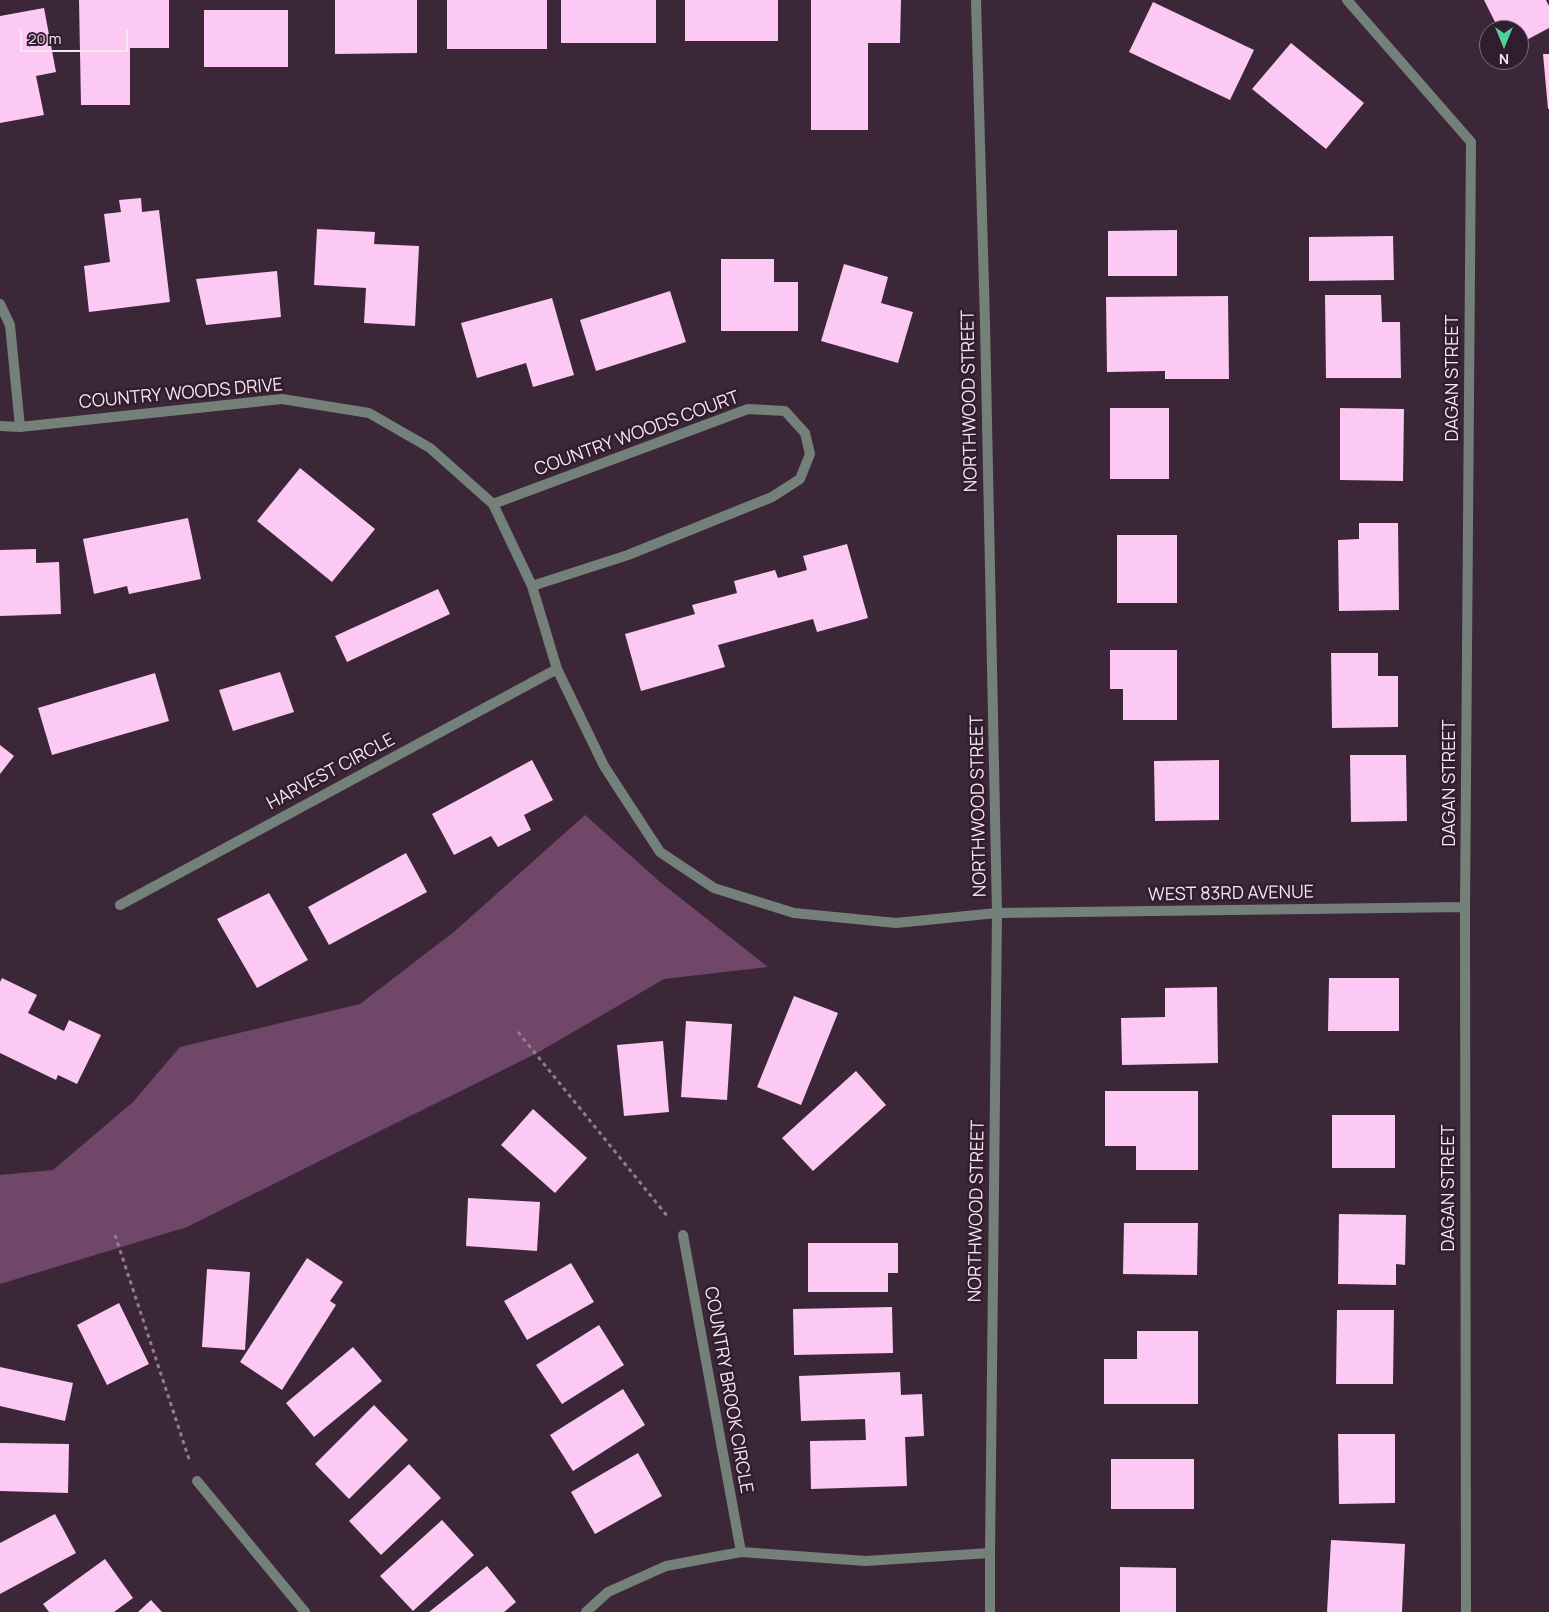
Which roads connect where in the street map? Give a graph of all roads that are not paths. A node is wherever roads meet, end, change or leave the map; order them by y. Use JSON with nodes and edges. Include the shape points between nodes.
{"nodes":[{"id":1,"x":976,"y":0,"type":"edge"},
{"id":2,"x":1347,"y":0,"type":"edge"},
{"id":3,"x":0,"y":304,"type":"edge"},
{"id":4,"x":0,"y":426,"type":"edge"},
{"id":5,"x":20,"y":427,"type":"junction"},
{"id":6,"x":493,"y":504,"type":"junction"},
{"id":7,"x":532,"y":586,"type":"junction"},
{"id":8,"x":557,"y":669,"type":"junction"},
{"id":9,"x":120,"y":905,"type":"dead end"},
{"id":10,"x":1465,"y":907,"type":"junction"},
{"id":11,"x":997,"y":913,"type":"junction"},
{"id":12,"x":683,"y":1235,"type":"road end"},
{"id":13,"x":197,"y":1481,"type":"road end"},
{"id":14,"x":741,"y":1552,"type":"junction"},
{"id":15,"x":990,"y":1553,"type":"junction"},
{"id":16,"x":305,"y":1612,"type":"edge"},
{"id":17,"x":586,"y":1612,"type":"edge"},
{"id":18,"x":990,"y":1612,"type":"edge"},
{"id":19,"x":1466,"y":1612,"type":"edge"}],
"edges":[{"from":1,"to":11,"type":"street","name":"NORTHWOOD STREET"},
{"from":2,"to":10,"type":"street","name":"DAGAN STREET","via":[[1471,142]]},
{"from":3,"to":5,"type":"street","via":[[10,325]]},
{"from":4,"to":5,"type":"street","name":"COUNTRY WOODS DRIVE"},
{"from":5,"to":6,"type":"street","name":"COUNTRY WOODS DRIVE","via":[[198,406],[291,400],[369,413],[430,448]]},
{"from":6,"to":7,"type":"street","name":"COUNTRY WOODS DRIVE"},
{"from":6,"to":7,"type":"street","name":"COUNTRY WOODS COURT","via":[[748,409],[785,410],[805,433],[810,454],[800,479],[772,497],[628,555]]},
{"from":7,"to":8,"type":"street","name":"COUNTRY WOODS DRIVE"},
{"from":8,"to":9,"type":"street","name":"HARVEST CIRCLE"},
{"from":8,"to":11,"type":"street","name":"COUNTRY WOODS DRIVE","via":[[604,766],[660,852],[714,888],[794,913],[896,923]]},
{"from":10,"to":11,"type":"street","name":"WEST 83RD AVENUE"},
{"from":10,"to":19,"type":"street","name":"DAGAN STREET"},
{"from":11,"to":15,"type":"street","name":"NORTHWOOD STREET"},
{"from":12,"to":14,"type":"street","name":"COUNTRY BROOK CIRCLE"},
{"from":13,"to":16,"type":"street"},
{"from":14,"to":15,"type":"street","via":[[866,1561]]},
{"from":14,"to":17,"type":"street","via":[[666,1566],[608,1592]]},
{"from":15,"to":18,"type":"street","name":"NORTHWOOD STREET"}]}
